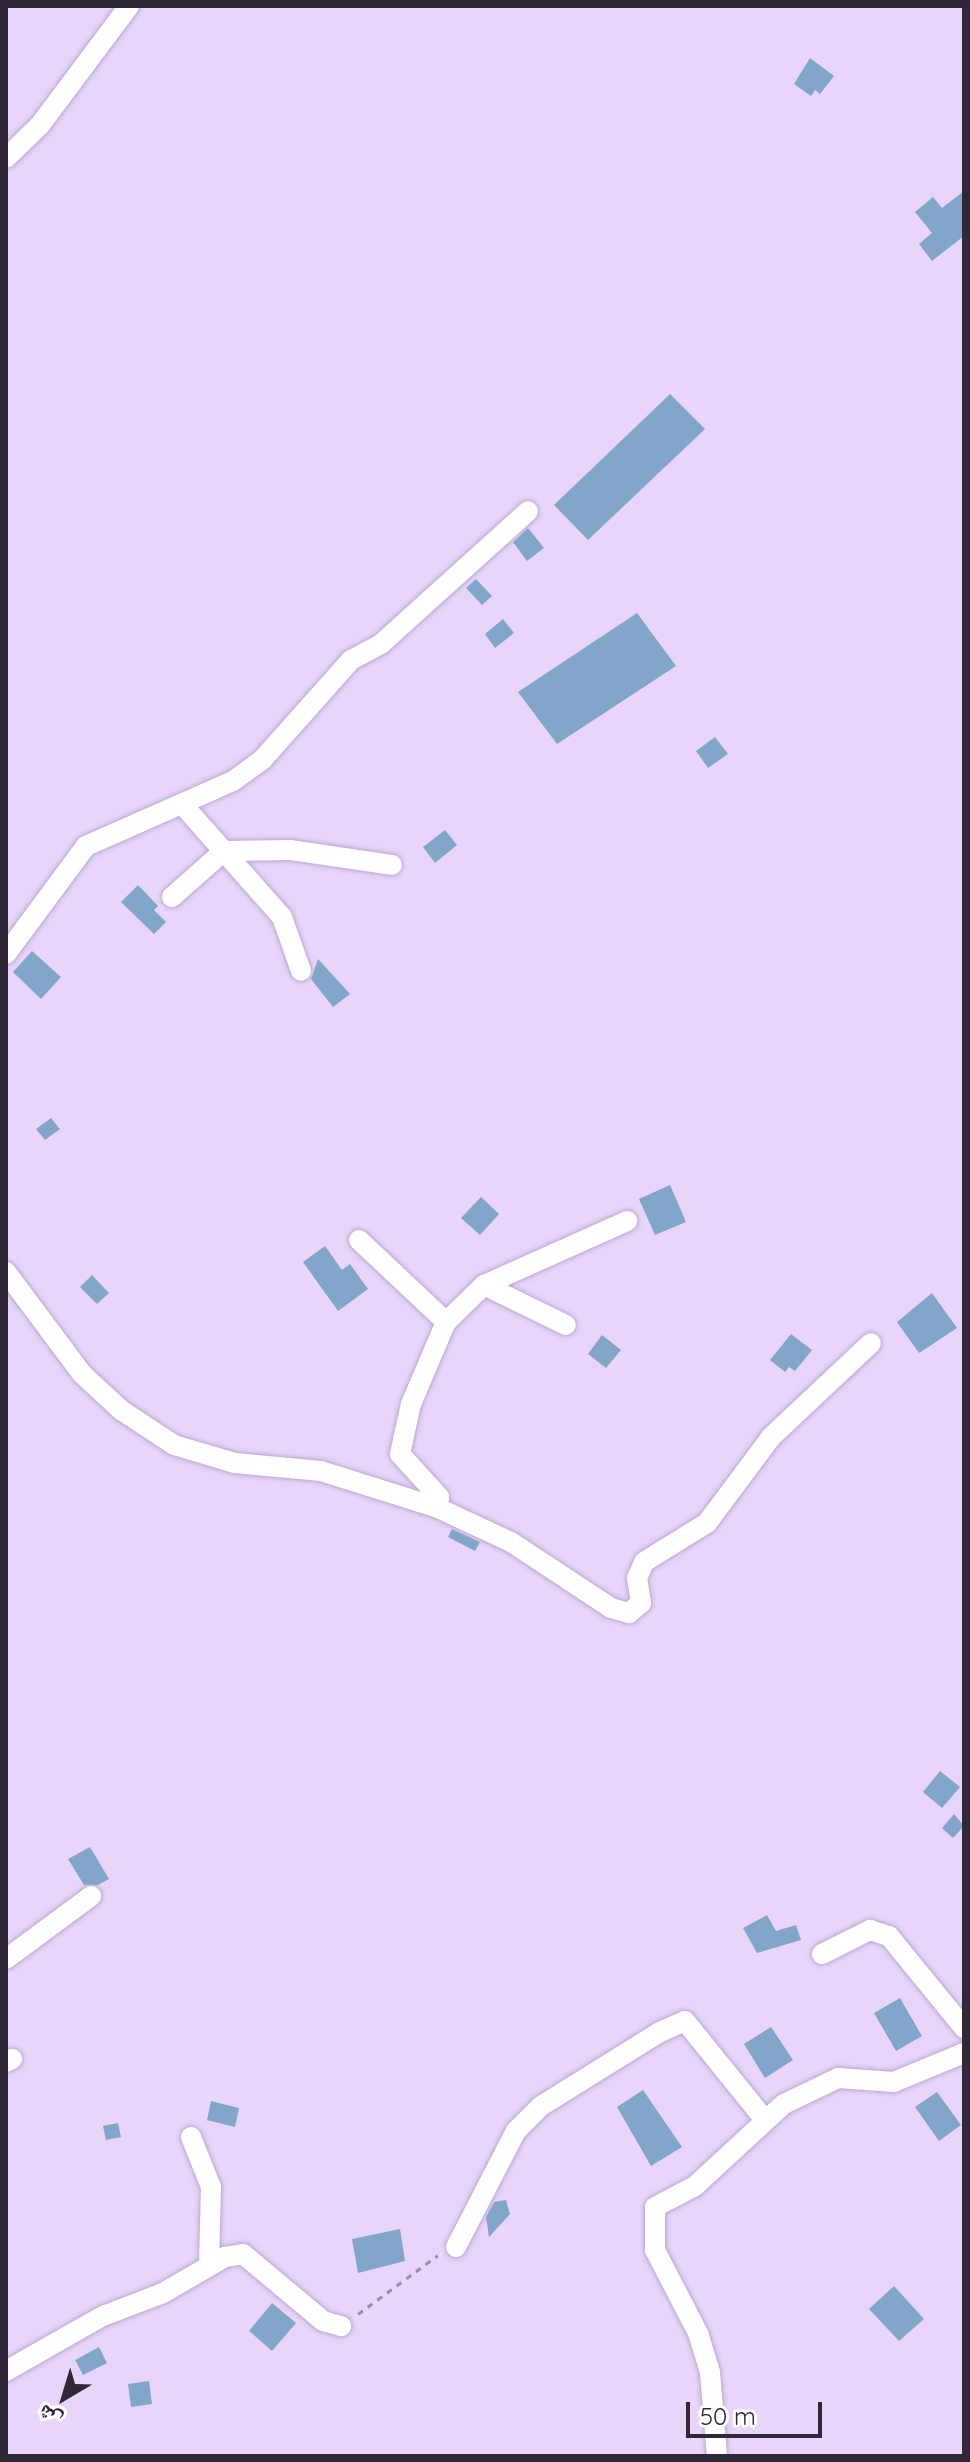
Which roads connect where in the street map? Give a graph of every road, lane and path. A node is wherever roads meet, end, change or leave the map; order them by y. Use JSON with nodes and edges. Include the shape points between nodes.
{"nodes":[{"id":1,"x":129,"y":6,"type":"edge"},
{"id":2,"x":6,"y":158,"type":"edge"},
{"id":3,"x":528,"y":511,"type":"dead end"},
{"id":4,"x":182,"y":804,"type":"junction"},
{"id":5,"x":224,"y":851,"type":"junction"},
{"id":6,"x":392,"y":865,"type":"dead end"},
{"id":7,"x":172,"y":897,"type":"dead end"},
{"id":8,"x":6,"y":954,"type":"edge"},
{"id":9,"x":301,"y":971,"type":"dead end"},
{"id":10,"x":627,"y":1221,"type":"dead end"},
{"id":11,"x":359,"y":1240,"type":"dead end"},
{"id":12,"x":6,"y":1272,"type":"edge"},
{"id":13,"x":484,"y":1285,"type":"junction"},
{"id":14,"x":446,"y":1322,"type":"junction"},
{"id":15,"x":566,"y":1325,"type":"dead end"},
{"id":16,"x":871,"y":1343,"type":"dead end"},
{"id":17,"x":438,"y":1508,"type":"junction"},
{"id":18,"x":91,"y":1896,"type":"dead end"},
{"id":19,"x":822,"y":1954,"type":"dead end"},
{"id":20,"x":6,"y":1959,"type":"edge"},
{"id":21,"x":964,"y":2028,"type":"edge"},
{"id":22,"x":964,"y":2053,"type":"edge"},
{"id":23,"x":765,"y":2120,"type":"junction"},
{"id":24,"x":191,"y":2137,"type":"dead end"},
{"id":25,"x":456,"y":2247,"type":"joint"},
{"id":26,"x":209,"y":2266,"type":"junction"},
{"id":27,"x":341,"y":2326,"type":"joint"},
{"id":28,"x":6,"y":2371,"type":"edge"},
{"id":29,"x":717,"y":2456,"type":"edge"}],
"edges":[{"from":1,"to":2,"type":"street","via":[[40,125]]},
{"from":3,"to":4,"type":"street","via":[[381,644],[351,660],[262,760],[233,781]]},
{"from":4,"to":5,"type":"street"},
{"from":4,"to":8,"type":"street","via":[[86,846]]},
{"from":5,"to":6,"type":"street","via":[[291,850]]},
{"from":5,"to":7,"type":"street"},
{"from":5,"to":9,"type":"street","via":[[282,917]]},
{"from":10,"to":13,"type":"street"},
{"from":11,"to":14,"type":"street"},
{"from":12,"to":17,"type":"street","via":[[82,1374],[121,1410],[174,1445],[235,1463],[321,1471]]},
{"from":13,"to":14,"type":"street"},
{"from":13,"to":15,"type":"street"},
{"from":14,"to":17,"type":"street","via":[[411,1404],[400,1454],[439,1497]]},
{"from":16,"to":17,"type":"street","via":[[771,1437],[707,1523],[644,1562],[637,1578],[638,1610],[611,1608],[511,1542]]},
{"from":18,"to":20,"type":"street"},
{"from":19,"to":21,"type":"street","via":[[870,1930],[889,1936]]},
{"from":22,"to":23,"type":"street","via":[[894,2082],[838,2078]]},
{"from":23,"to":25,"type":"street","via":[[697,2033],[685,2021],[672,2026],[541,2106],[516,2131]]},
{"from":23,"to":29,"type":"street","via":[[737,2152],[695,2186],[655,2207],[655,2250],[699,2335],[710,2372]]},
{"from":24,"to":26,"type":"street","via":[[211,2187]]},
{"from":25,"to":27,"type":"path"},
{"from":26,"to":27,"type":"street","via":[[243,2254],[323,2321]]},
{"from":26,"to":28,"type":"street","via":[[163,2293],[103,2316]]}]}
